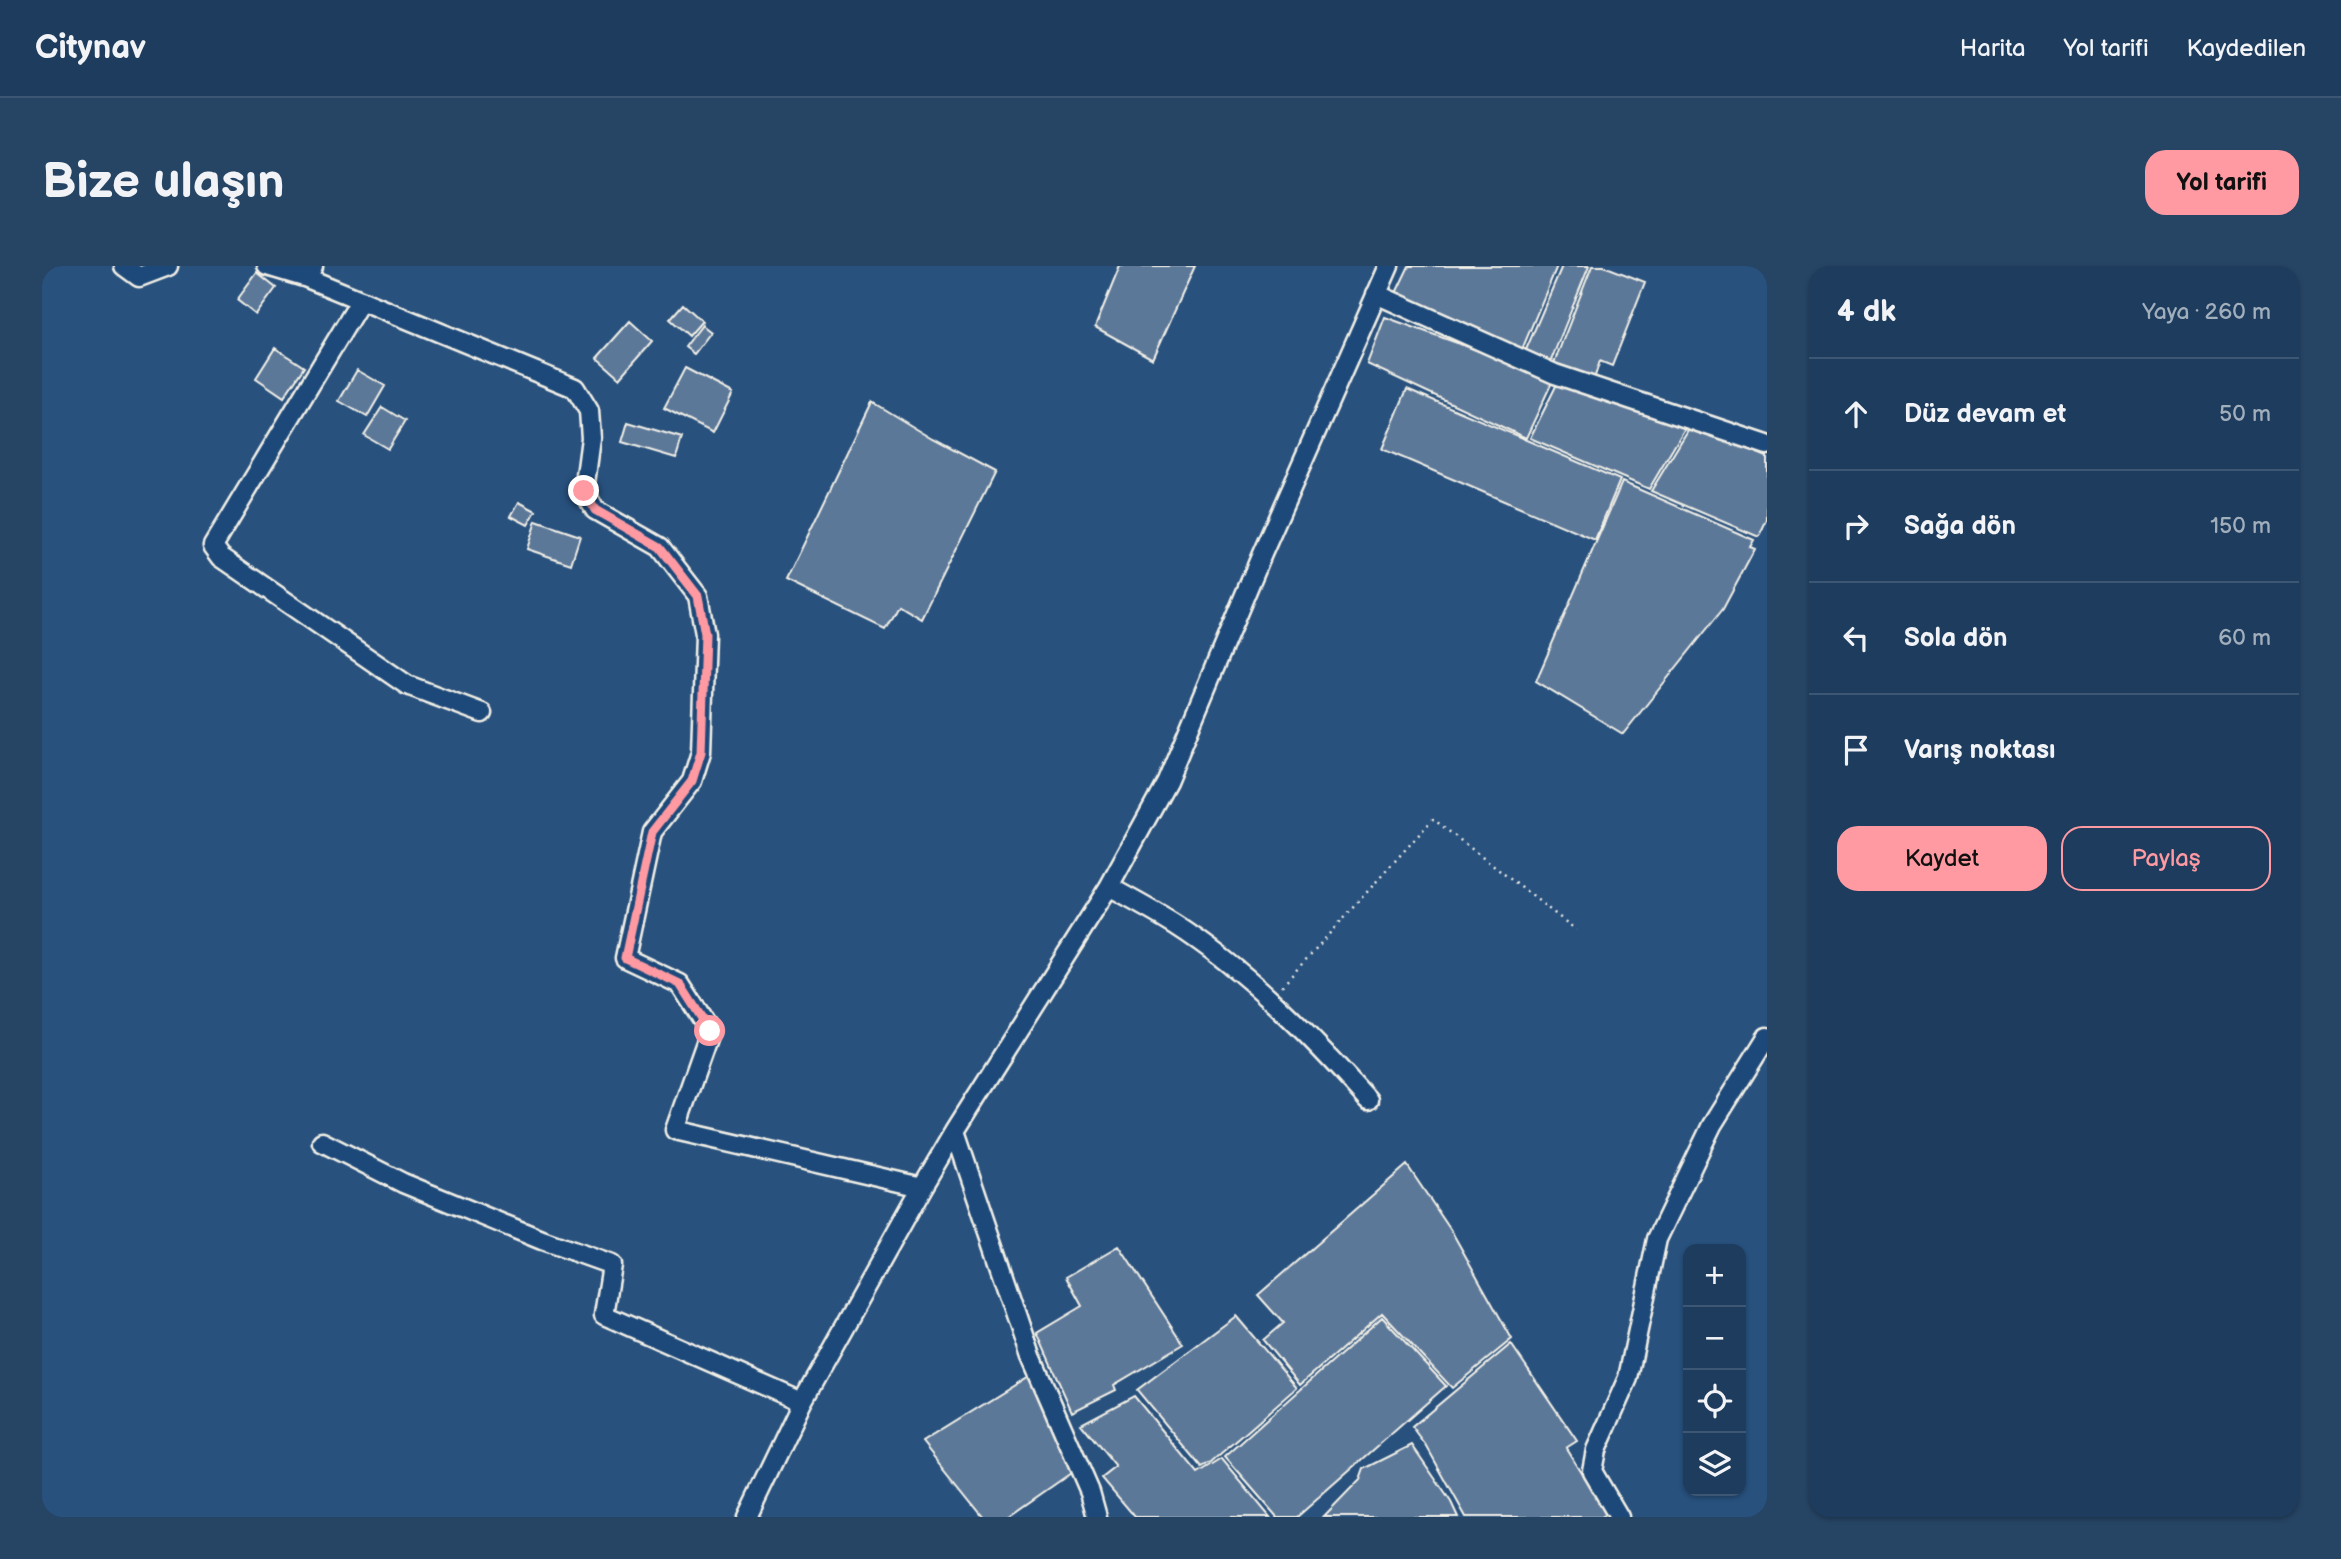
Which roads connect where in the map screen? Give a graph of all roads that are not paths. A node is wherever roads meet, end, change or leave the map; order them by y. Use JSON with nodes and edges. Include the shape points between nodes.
{"nodes":[{"id":1,"x":124,"y":266,"type":"edge"},
{"id":2,"x":168,"y":266,"type":"edge"},
{"id":3,"x":267,"y":266,"type":"edge"},
{"id":4,"x":1390,"y":266,"type":"edge"},
{"id":5,"x":310,"y":272,"type":"edge"},
{"id":6,"x":1377,"y":294,"type":"junction"},
{"id":7,"x":361,"y":300,"type":"junction"},
{"id":8,"x":1767,"y":444,"type":"edge"},
{"id":9,"x":482,"y":713,"type":"dead end"},
{"id":10,"x":1109,"y":887,"type":"junction"},
{"id":11,"x":1767,"y":1037,"type":"edge"},
{"id":12,"x":1368,"y":1100,"type":"dead end"},
{"id":13,"x":954,"y":1131,"type":"junction"},
{"id":14,"x":322,"y":1142,"type":"dead end"},
{"id":15,"x":922,"y":1187,"type":"junction"},
{"id":16,"x":802,"y":1402,"type":"junction"},
{"id":17,"x":747,"y":1517,"type":"edge"},
{"id":18,"x":1097,"y":1517,"type":"edge"},
{"id":19,"x":1619,"y":1517,"type":"edge"}],
"edges":[{"from":1,"to":2,"type":"street","via":[[139,277]]},
{"from":3,"to":5,"type":"street"},
{"from":4,"to":6,"type":"street"},
{"from":5,"to":7,"type":"street"},
{"from":6,"to":8,"type":"street","via":[[1555,374]]},
{"from":6,"to":10,"type":"street","via":[[1167,781]]},
{"from":7,"to":9,"type":"street","via":[[213,546],[221,557],[407,685]]},
{"from":7,"to":15,"type":"street","via":[[575,388],[589,411],[591,438],[584,491],[595,510],[660,547],[698,596],[705,634],[701,752],[692,781],[652,832],[625,958],[680,984],[710,1031],[675,1130]]},
{"from":10,"to":12,"type":"street","via":[[1175,925],[1233,967],[1319,1045]]},
{"from":10,"to":13,"type":"street"},
{"from":11,"to":19,"type":"street","via":[[1712,1125],[1657,1240],[1628,1378],[1596,1450],[1592,1471]]},
{"from":13,"to":15,"type":"street"},
{"from":13,"to":18,"type":"street","via":[[1031,1356]]},
{"from":14,"to":16,"type":"street","via":[[403,1183],[612,1265],[604,1315]]},
{"from":15,"to":16,"type":"street"},
{"from":16,"to":17,"type":"street"}]}
